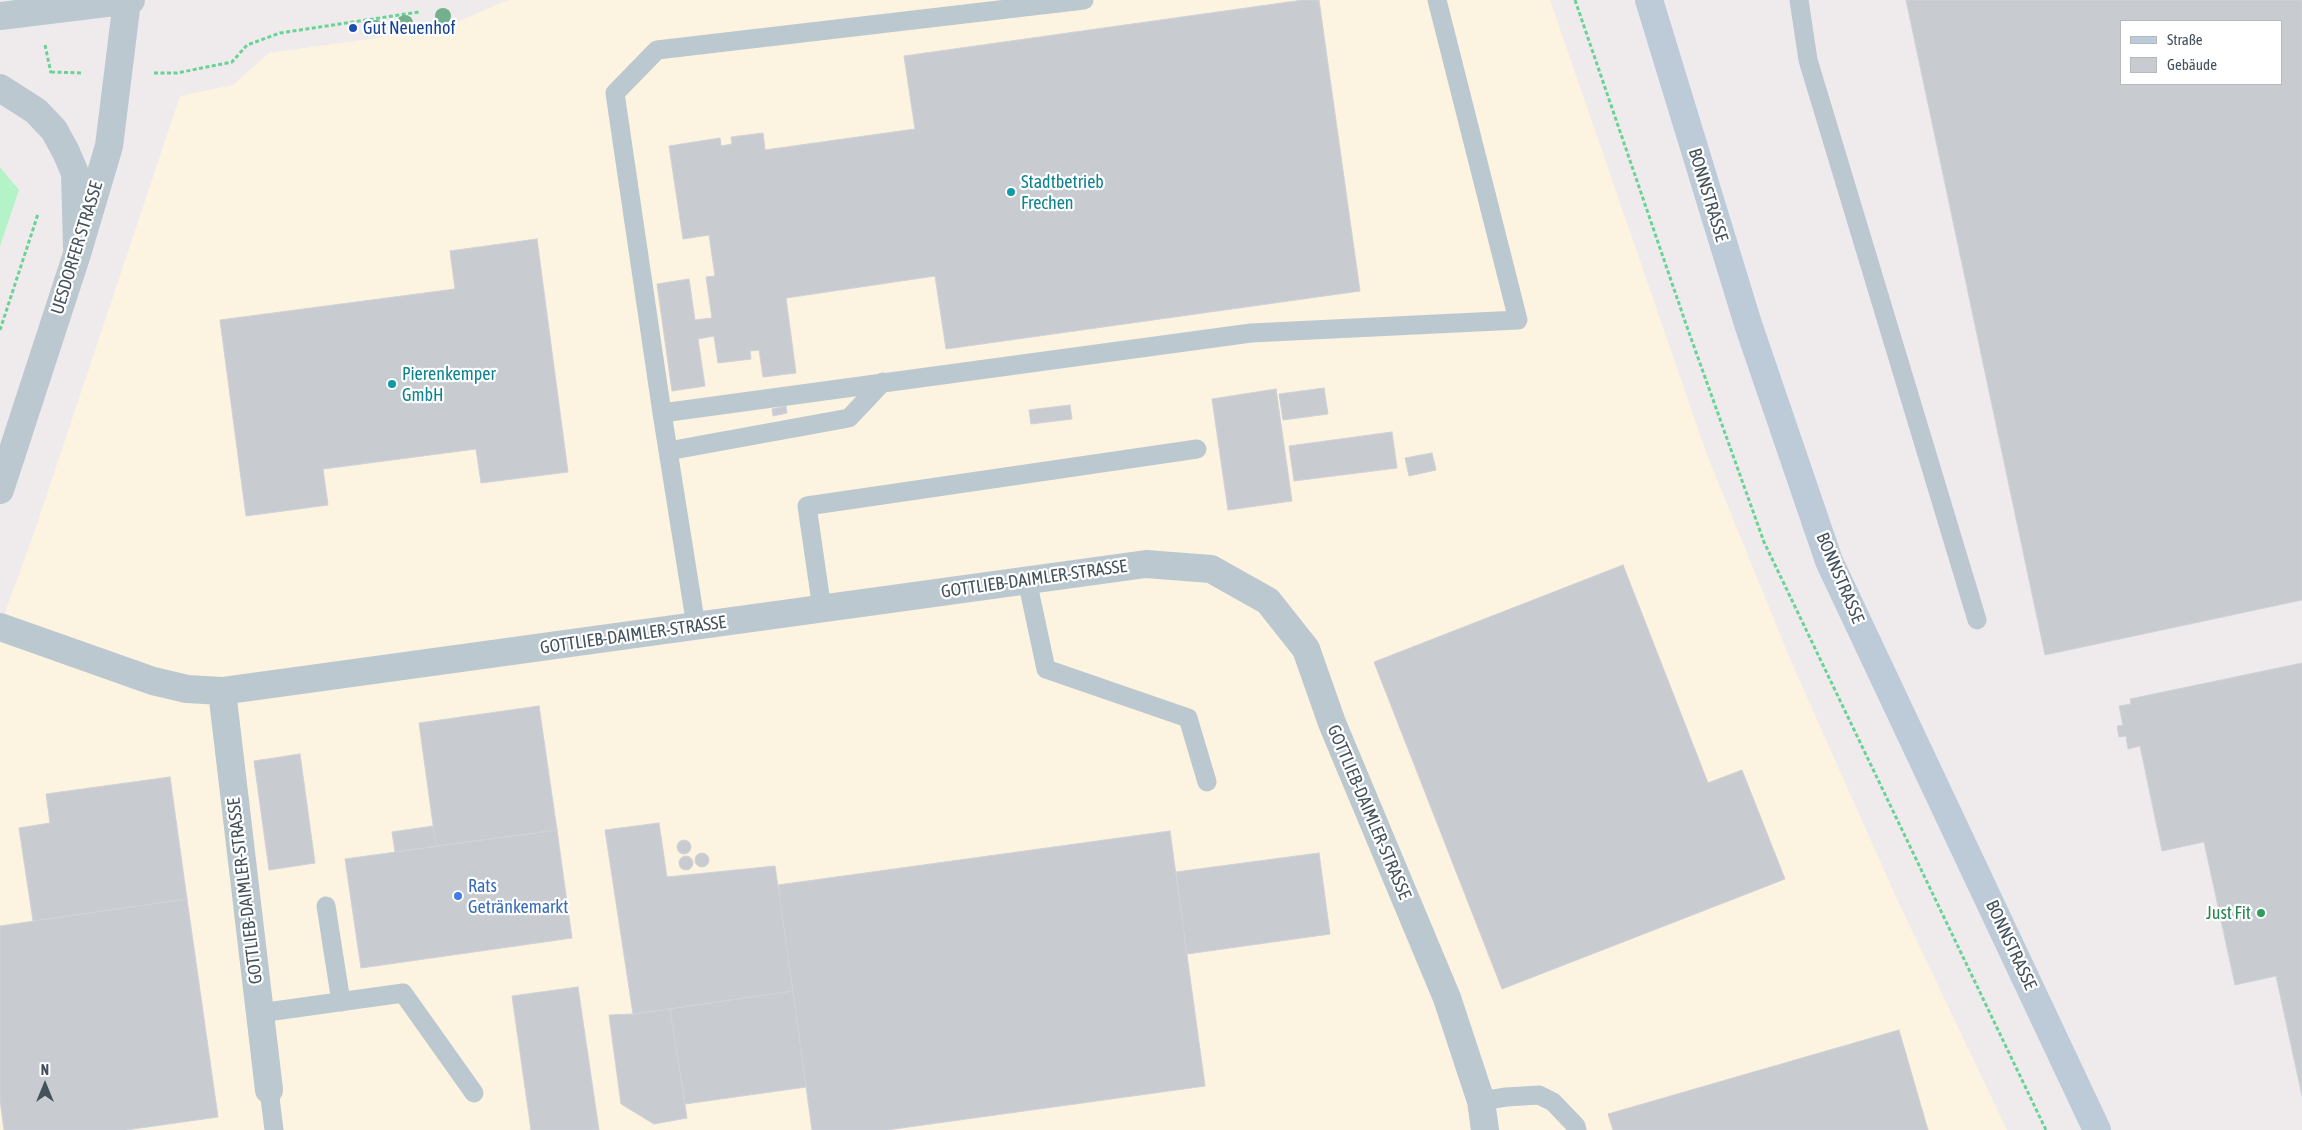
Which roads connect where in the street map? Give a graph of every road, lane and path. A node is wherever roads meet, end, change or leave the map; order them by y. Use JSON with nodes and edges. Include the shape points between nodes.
{"nodes":[{"id":1,"x":131,"y":0,"type":"edge"},
{"id":2,"x":1084,"y":0,"type":"edge"},
{"id":3,"x":1437,"y":0,"type":"edge"},
{"id":4,"x":1649,"y":0,"type":"edge"},
{"id":5,"x":1799,"y":0,"type":"edge"},
{"id":6,"x":127,"y":1,"type":"edge"},
{"id":7,"x":420,"y":12,"type":"dead end"},
{"id":8,"x":0,"y":16,"type":"edge"},
{"id":9,"x":51,"y":72,"type":"dead end"},
{"id":10,"x":118,"y":74,"type":"junction"},
{"id":11,"x":0,"y":88,"type":"edge"},
{"id":12,"x":77,"y":254,"type":"junction"},
{"id":13,"x":883,"y":382,"type":"junction"},
{"id":14,"x":662,"y":413,"type":"junction"},
{"id":15,"x":1197,"y":449,"type":"dead end"},
{"id":16,"x":668,"y":451,"type":"junction"},
{"id":17,"x":0,"y":490,"type":"edge"},
{"id":18,"x":1027,"y":580,"type":"junction"},
{"id":19,"x":822,"y":609,"type":"junction"},
{"id":20,"x":1977,"y":620,"type":"dead end"},
{"id":21,"x":696,"y":626,"type":"junction"},
{"id":22,"x":0,"y":627,"type":"edge"},
{"id":23,"x":222,"y":691,"type":"junction"},
{"id":24,"x":1207,"y":782,"type":"dead end"},
{"id":25,"x":326,"y":906,"type":"dead end"},
{"id":26,"x":342,"y":1002,"type":"junction"},
{"id":27,"x":260,"y":1013,"type":"junction"},
{"id":28,"x":270,"y":1090,"type":"joint"},
{"id":29,"x":474,"y":1093,"type":"dead end"},
{"id":30,"x":1481,"y":1102,"type":"junction"},
{"id":31,"x":274,"y":1130,"type":"edge"},
{"id":32,"x":1485,"y":1130,"type":"edge"},
{"id":33,"x":1577,"y":1130,"type":"edge"},
{"id":34,"x":2097,"y":1130,"type":"edge"}],
"edges":[{"from":1,"to":6,"type":"street"},
{"from":2,"to":14,"type":"lane","via":[[657,50],[615,94]]},
{"from":3,"to":13,"type":"lane","via":[[1518,320],[1251,333]]},
{"from":4,"to":34,"type":"main road","name":"BONNSTRASSE","via":[[1748,324],[1829,560]]},
{"from":5,"to":20,"type":"lane","via":[[1808,60]]},
{"from":6,"to":8,"type":"street"},
{"from":6,"to":10,"type":"street","name":"UESDORFER STRASSE"},
{"from":7,"to":10,"type":"path","via":[[280,33],[247,45],[232,62],[177,73]]},
{"from":9,"to":10,"type":"path"},
{"from":10,"to":12,"type":"street","name":"UESDORFER STRASSE","via":[[109,146]]},
{"from":11,"to":12,"type":"street","via":[[36,111],[54,130],[66,152],[75,173]]},
{"from":12,"to":17,"type":"street","name":"UESDORFER STRASSE"},
{"from":13,"to":14,"type":"lane"},
{"from":13,"to":16,"type":"lane","via":[[849,418]]},
{"from":14,"to":16,"type":"lane"},
{"from":15,"to":19,"type":"lane","via":[[807,506]]},
{"from":16,"to":21,"type":"lane"},
{"from":18,"to":19,"type":"street","name":"GOTTLIEB-DAIMLER-STRASSE"},
{"from":18,"to":24,"type":"lane","via":[[1046,669],[1188,718]]},
{"from":18,"to":30,"type":"street","name":"GOTTLIEB-DAIMLER-STRASSE","via":[[1146,564],[1211,569],[1268,600],[1306,649],[1332,723],[1447,998]]},
{"from":19,"to":21,"type":"street","name":"GOTTLIEB-DAIMLER-STRASSE"},
{"from":21,"to":23,"type":"street","name":"GOTTLIEB-DAIMLER-STRASSE"},
{"from":22,"to":23,"type":"street","name":"GOTTLIEB-DAIMLER-STRASSE","via":[[152,680],[187,689]]},
{"from":23,"to":27,"type":"street","name":"GOTTLIEB-DAIMLER-STRASSE"},
{"from":25,"to":26,"type":"lane"},
{"from":26,"to":27,"type":"lane"},
{"from":26,"to":29,"type":"lane","via":[[403,993]]},
{"from":27,"to":28,"type":"street","name":"GOTTLIEB-DAIMLER-STRASSE"},
{"from":28,"to":31,"type":"lane"},
{"from":30,"to":32,"type":"street","name":"GOTTLIEB-DAIMLER-STRASSE"},
{"from":30,"to":33,"type":"lane","via":[[1540,1095],[1553,1102]]}]}
